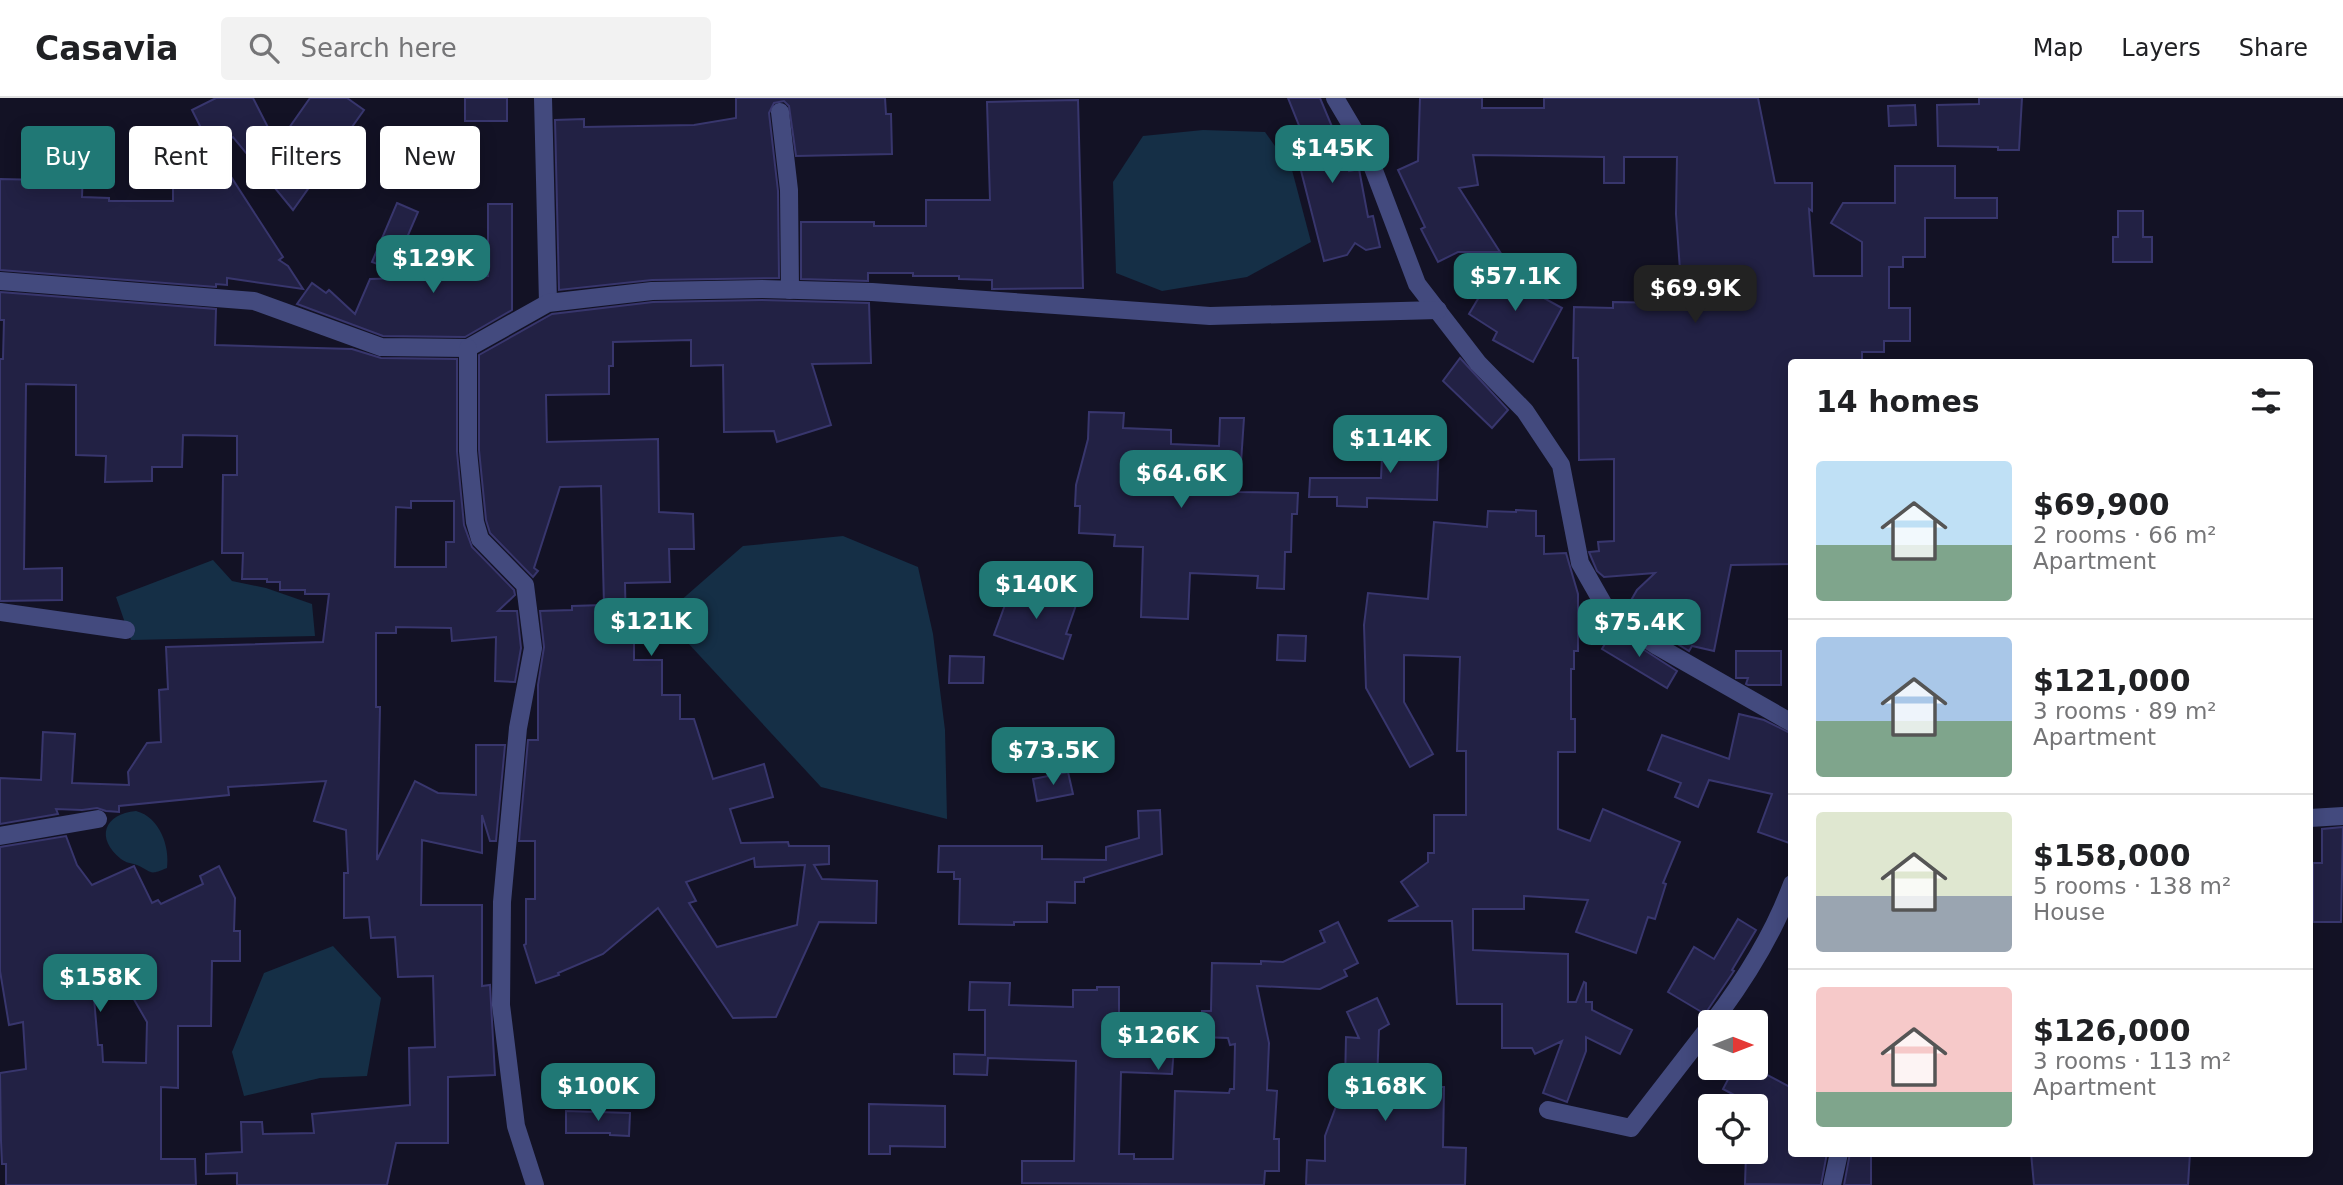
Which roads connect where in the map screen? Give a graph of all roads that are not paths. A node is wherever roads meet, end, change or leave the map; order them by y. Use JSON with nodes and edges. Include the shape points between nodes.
{"nodes":[{"id":1,"x":543,"y":98,"type":"edge"},
{"id":2,"x":1335,"y":98,"type":"edge"},
{"id":3,"x":780,"y":113,"type":"dead end"},
{"id":4,"x":0,"y":281,"type":"edge"},
{"id":5,"x":790,"y":290,"type":"junction"},
{"id":6,"x":548,"y":303,"type":"junction"},
{"id":7,"x":1438,"y":310,"type":"junction"},
{"id":8,"x":468,"y":348,"type":"junction"},
{"id":9,"x":0,"y":612,"type":"edge"},
{"id":10,"x":126,"y":630,"type":"dead end"},
{"id":11,"x":1788,"y":721,"type":"edge"},
{"id":12,"x":2343,"y":816,"type":"edge"},
{"id":13,"x":98,"y":818,"type":"dead end"},
{"id":14,"x":2313,"y":818,"type":"edge"},
{"id":15,"x":0,"y":836,"type":"edge"},
{"id":16,"x":1788,"y":896,"type":"edge"},
{"id":17,"x":1722,"y":1010,"type":"edge"},
{"id":18,"x":1698,"y":1041,"type":"edge"},
{"id":19,"x":1548,"y":1110,"type":"dead end"},
{"id":20,"x":1838,"y":1157,"type":"edge"},
{"id":21,"x":535,"y":1185,"type":"edge"},
{"id":22,"x":1832,"y":1185,"type":"edge"}],
"edges":[{"from":1,"to":6,"type":"street"},
{"from":2,"to":7,"type":"street","via":[[1367,152],[1417,284]]},
{"from":3,"to":5,"type":"street","via":[[789,190]]},
{"from":4,"to":8,"type":"street","via":[[254,301],[381,347]]},
{"from":5,"to":6,"type":"street","via":[[652,291]]},
{"from":5,"to":7,"type":"street","via":[[1210,316]]},
{"from":6,"to":8,"type":"street"},
{"from":7,"to":11,"type":"street","via":[[1479,363],[1525,411],[1561,465],[1580,564],[1609,614]]},
{"from":8,"to":21,"type":"street","via":[[468,451],[475,522],[480,540],[525,585],[533,648],[518,728],[502,902],[501,1005],[516,1126]]},
{"from":9,"to":10,"type":"street"},
{"from":12,"to":14,"type":"street"},
{"from":13,"to":15,"type":"street"},
{"from":16,"to":17,"type":"street"},
{"from":18,"to":19,"type":"street","via":[[1631,1128]]},
{"from":20,"to":22,"type":"street"}]}
